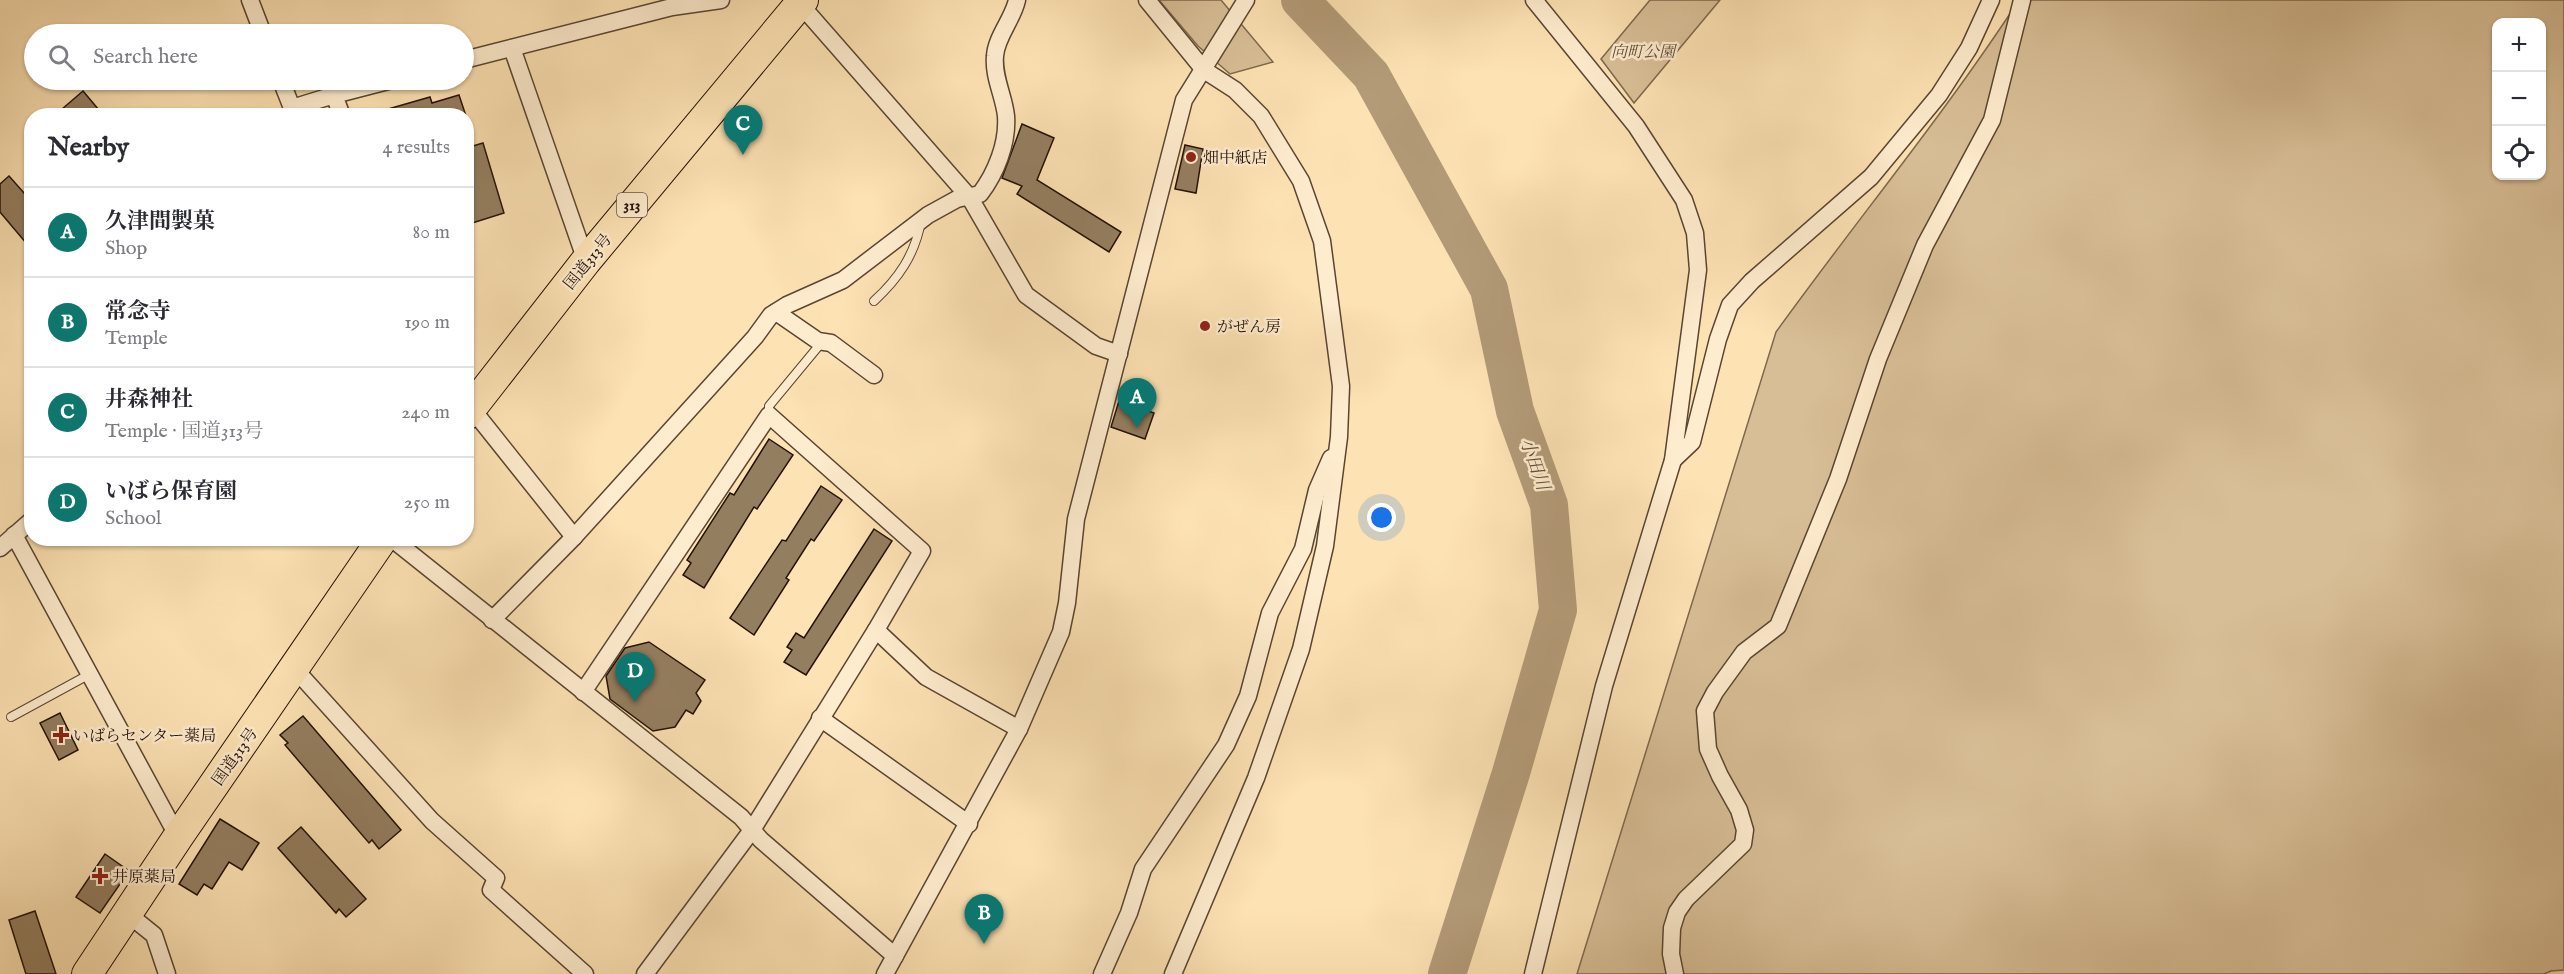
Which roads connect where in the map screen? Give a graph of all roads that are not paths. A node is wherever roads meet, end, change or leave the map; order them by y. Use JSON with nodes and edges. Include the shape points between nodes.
{"nodes":[{"id":1,"x":250,"y":0,"type":"edge"},
{"id":2,"x":721,"y":0,"type":"edge"},
{"id":3,"x":1017,"y":0,"type":"edge"},
{"id":4,"x":1147,"y":0,"type":"edge"},
{"id":5,"x":1246,"y":0,"type":"edge"},
{"id":6,"x":1534,"y":0,"type":"edge"},
{"id":7,"x":1991,"y":0,"type":"edge"},
{"id":8,"x":2022,"y":0,"type":"edge"},
{"id":9,"x":801,"y":2,"type":"edge"},
{"id":10,"x":259,"y":24,"type":"edge"},
{"id":11,"x":512,"y":48,"type":"junction"},
{"id":12,"x":474,"y":58,"type":"edge"},
{"id":13,"x":1207,"y":64,"type":"junction"},
{"id":14,"x":285,"y":90,"type":"edge"},
{"id":15,"x":353,"y":90,"type":"edge"},
{"id":16,"x":334,"y":95,"type":"junction"},
{"id":17,"x":292,"y":108,"type":"edge"},
{"id":18,"x":292,"y":108,"type":"edge"},
{"id":19,"x":339,"y":108,"type":"edge"},
{"id":20,"x":970,"y":198,"type":"junction"},
{"id":21,"x":921,"y":221,"type":"junction"},
{"id":22,"x":586,"y":261,"type":"junction"},
{"id":23,"x":874,"y":301,"type":"dead end"},
{"id":24,"x":776,"y":312,"type":"junction"},
{"id":25,"x":822,"y":341,"type":"junction"},
{"id":26,"x":1119,"y":354,"type":"junction"},
{"id":27,"x":874,"y":375,"type":"dead end"},
{"id":28,"x":474,"y":401,"type":"edge"},
{"id":29,"x":474,"y":415,"type":"edge"},
{"id":30,"x":769,"y":416,"type":"junction"},
{"id":31,"x":1339,"y":437,"type":"junction"},
{"id":32,"x":1672,"y":460,"type":"junction"},
{"id":33,"x":24,"y":527,"type":"edge"},
{"id":34,"x":14,"y":535,"type":"junction"},
{"id":35,"x":574,"y":537,"type":"junction"},
{"id":36,"x":378,"y":546,"type":"edge"},
{"id":37,"x":401,"y":546,"type":"edge"},
{"id":38,"x":0,"y":548,"type":"edge"},
{"id":39,"x":492,"y":620,"type":"junction"},
{"id":40,"x":876,"y":630,"type":"junction"},
{"id":41,"x":294,"y":668,"type":"junction"},
{"id":42,"x":91,"y":674,"type":"junction"},
{"id":43,"x":584,"y":692,"type":"junction"},
{"id":44,"x":11,"y":717,"type":"dead end"},
{"id":45,"x":820,"y":718,"type":"junction"},
{"id":46,"x":1019,"y":729,"type":"junction"},
{"id":47,"x":969,"y":824,"type":"junction"},
{"id":48,"x":752,"y":830,"type":"junction"},
{"id":49,"x":178,"y":837,"type":"junction"},
{"id":50,"x":128,"y":914,"type":"junction"},
{"id":51,"x":895,"y":956,"type":"junction"},
{"id":52,"x":87,"y":974,"type":"edge"},
{"id":53,"x":167,"y":974,"type":"edge"},
{"id":54,"x":585,"y":974,"type":"edge"},
{"id":55,"x":645,"y":974,"type":"edge"},
{"id":56,"x":885,"y":974,"type":"edge"},
{"id":57,"x":1102,"y":974,"type":"edge"},
{"id":58,"x":1173,"y":974,"type":"edge"},
{"id":59,"x":1533,"y":974,"type":"edge"},
{"id":60,"x":1675,"y":974,"type":"edge"}],
"edges":[{"from":1,"to":10,"type":"street"},
{"from":2,"to":11,"type":"street","via":[[672,7]]},
{"from":3,"to":20,"type":"street","via":[[995,53],[1006,116],[1003,147],[986,186]]},
{"from":4,"to":13,"type":"street"},
{"from":5,"to":13,"type":"street"},
{"from":6,"to":32,"type":"street","via":[[1636,126],[1684,200],[1695,233],[1698,270]]},
{"from":7,"to":32,"type":"street","via":[[1969,48],[1940,95],[1871,177],[1730,305],[1692,442]]},
{"from":8,"to":60,"type":"street","via":[[1992,120],[1925,245],[1878,359],[1838,479],[1778,626],[1744,652],[1705,711],[1708,749],[1746,830],[1743,844],[1677,912],[1671,954]]},
{"from":9,"to":20,"type":"street"},
{"from":9,"to":22,"type":"highway","name":"国道313号","number":"313"},
{"from":11,"to":12,"type":"street"},
{"from":11,"to":22,"type":"street"},
{"from":13,"to":26,"type":"street","via":[[1184,100]]},
{"from":13,"to":31,"type":"street","via":[[1261,116],[1304,191],[1322,241],[1341,386]]},
{"from":14,"to":18,"type":"street"},
{"from":15,"to":16,"type":"street"},
{"from":16,"to":17,"type":"street"},
{"from":16,"to":19,"type":"street"},
{"from":20,"to":21,"type":"street","via":[[957,199]]},
{"from":20,"to":26,"type":"street","via":[[1026,295],[1096,346]]},
{"from":21,"to":23,"type":"lane","via":[[904,268]]},
{"from":21,"to":24,"type":"street","via":[[843,280]]},
{"from":22,"to":28,"type":"highway","name":"国道313号","number":"313"},
{"from":24,"to":25,"type":"street"},
{"from":24,"to":35,"type":"street"},
{"from":25,"to":27,"type":"street","via":[[831,343]]},
{"from":25,"to":30,"type":"lane","via":[[769,406]]},
{"from":26,"to":46,"type":"street","via":[[1076,519],[1062,632]]},
{"from":29,"to":35,"type":"street"},
{"from":30,"to":40,"type":"street","via":[[922,551]]},
{"from":30,"to":43,"type":"street"},
{"from":31,"to":57,"type":"street","via":[[1317,490],[1303,549],[1270,613],[1248,696],[1226,745],[1143,869],[1130,913]]},
{"from":31,"to":58,"type":"street","via":[[1325,546],[1301,649],[1256,778]]},
{"from":32,"to":59,"type":"street","via":[[1604,686]]},
{"from":33,"to":34,"type":"street"},
{"from":34,"to":38,"type":"street"},
{"from":34,"to":42,"type":"street"},
{"from":35,"to":39,"type":"street"},
{"from":36,"to":41,"type":"highway","name":"国道313号"},
{"from":37,"to":39,"type":"street"},
{"from":39,"to":43,"type":"street"},
{"from":40,"to":45,"type":"street"},
{"from":40,"to":46,"type":"street","via":[[926,677]]},
{"from":41,"to":49,"type":"highway","name":"国道313号"},
{"from":41,"to":54,"type":"street","via":[[432,821],[496,878],[492,890]]},
{"from":42,"to":44,"type":"lane"},
{"from":42,"to":49,"type":"street"},
{"from":43,"to":48,"type":"street"},
{"from":45,"to":47,"type":"street"},
{"from":45,"to":48,"type":"street"},
{"from":46,"to":47,"type":"street"},
{"from":47,"to":51,"type":"street"},
{"from":48,"to":51,"type":"street"},
{"from":48,"to":55,"type":"street"},
{"from":49,"to":50,"type":"highway","name":"国道313号"},
{"from":50,"to":52,"type":"highway","name":"国道313号"},
{"from":50,"to":53,"type":"street","via":[[154,935]]},
{"from":51,"to":56,"type":"street"}]}
